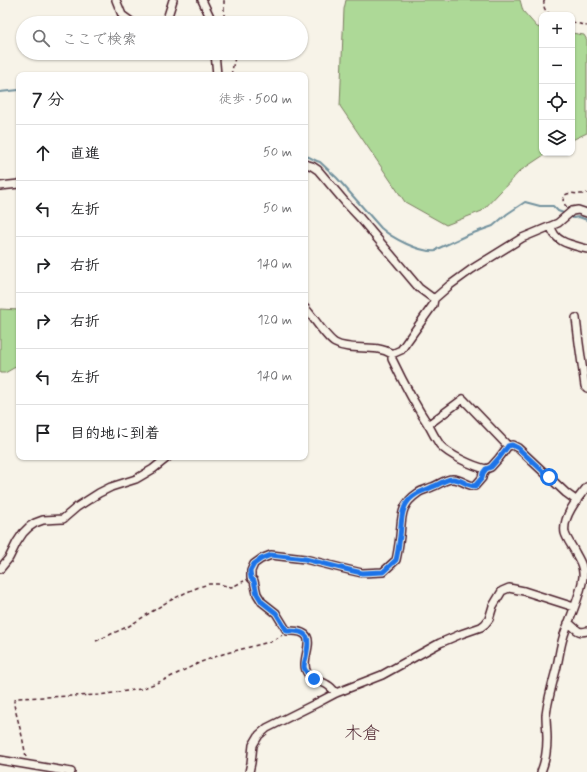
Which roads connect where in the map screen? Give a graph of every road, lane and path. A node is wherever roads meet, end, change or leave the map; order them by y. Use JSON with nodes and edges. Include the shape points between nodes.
{"nodes":[{"id":1,"x":116,"y":0,"type":"edge"},
{"id":2,"x":173,"y":0,"type":"edge"},
{"id":3,"x":202,"y":0,"type":"edge"},
{"id":4,"x":224,"y":0,"type":"edge"},
{"id":5,"x":545,"y":0,"type":"edge"},
{"id":6,"x":547,"y":12,"type":"edge"},
{"id":7,"x":123,"y":16,"type":"edge"},
{"id":8,"x":168,"y":16,"type":"edge"},
{"id":9,"x":210,"y":16,"type":"edge"},
{"id":10,"x":224,"y":16,"type":"edge"},
{"id":11,"x":575,"y":23,"type":"edge"},
{"id":12,"x":587,"y":26,"type":"edge"},
{"id":13,"x":216,"y":60,"type":"edge"},
{"id":14,"x":234,"y":60,"type":"edge"},
{"id":15,"x":217,"y":72,"type":"edge"},
{"id":16,"x":232,"y":72,"type":"edge"},
{"id":17,"x":308,"y":165,"type":"edge"},
{"id":18,"x":16,"y":184,"type":"edge"},
{"id":19,"x":0,"y":186,"type":"edge"},
{"id":20,"x":587,"y":193,"type":"edge"},
{"id":21,"x":571,"y":211,"type":"junction"},
{"id":22,"x":587,"y":213,"type":"edge"},
{"id":23,"x":551,"y":226,"type":"junction"},
{"id":24,"x":587,"y":249,"type":"edge"},
{"id":25,"x":434,"y":300,"type":"junction"},
{"id":26,"x":308,"y":311,"type":"edge"},
{"id":27,"x":576,"y":318,"type":"dead end"},
{"id":28,"x":392,"y":354,"type":"junction"},
{"id":29,"x":587,"y":388,"type":"edge"},
{"id":30,"x":428,"y":425,"type":"junction"},
{"id":31,"x":508,"y":446,"type":"junction"},
{"id":32,"x":164,"y":460,"type":"edge"},
{"id":33,"x":486,"y":469,"type":"junction"},
{"id":34,"x":587,"y":487,"type":"edge"},
{"id":35,"x":577,"y":501,"type":"junction"},
{"id":36,"x":0,"y":569,"type":"edge"},
{"id":37,"x":251,"y":578,"type":"junction"},
{"id":38,"x":574,"y":607,"type":"junction"},
{"id":39,"x":568,"y":623,"type":"junction"},
{"id":40,"x":287,"y":631,"type":"junction"},
{"id":41,"x":587,"y":631,"type":"edge"},
{"id":42,"x":96,"y":641,"type":"dead end"},
{"id":43,"x":336,"y":693,"type":"junction"},
{"id":44,"x":0,"y":760,"type":"edge"},
{"id":45,"x":26,"y":764,"type":"junction"},
{"id":46,"x":71,"y":772,"type":"edge"},
{"id":47,"x":249,"y":772,"type":"edge"},
{"id":48,"x":542,"y":772,"type":"edge"}],
"edges":[{"from":1,"to":7,"type":"street"},
{"from":2,"to":8,"type":"street"},
{"from":3,"to":9,"type":"street"},
{"from":4,"to":10,"type":"path"},
{"from":5,"to":6,"type":"path","via":[[543,6]]},
{"from":11,"to":12,"type":"path"},
{"from":13,"to":15,"type":"street"},
{"from":14,"to":16,"type":"path"},
{"from":17,"to":25,"type":"street","via":[[318,170],[419,288]]},
{"from":18,"to":19,"type":"street"},
{"from":20,"to":21,"type":"path","via":[[565,195],[563,200]]},
{"from":21,"to":22,"type":"street"},
{"from":21,"to":23,"type":"street","via":[[564,219]]},
{"from":23,"to":24,"type":"street","via":[[553,234],[558,239]]},
{"from":23,"to":25,"type":"street","via":[[502,250],[450,285]]},
{"from":25,"to":28,"type":"street","via":[[401,350]]},
{"from":26,"to":28,"type":"street","via":[[334,343],[347,347],[379,349]]},
{"from":27,"to":29,"type":"street","via":[[582,370]]},
{"from":28,"to":30,"type":"street","via":[[405,386]]},
{"from":30,"to":31,"type":"street","via":[[464,399]]},
{"from":30,"to":33,"type":"street","via":[[440,445],[448,452]]},
{"from":31,"to":33,"type":"street","via":[[491,467]]},
{"from":31,"to":35,"type":"street","via":[[518,448]]},
{"from":32,"to":36,"type":"street","via":[[136,479],[99,493],[63,519],[35,523],[23,533]]},
{"from":33,"to":37,"type":"street","via":[[475,486],[458,480],[445,480],[409,499],[402,513],[396,560],[383,572],[362,573],[305,559],[271,555],[254,564],[250,571]]},
{"from":34,"to":35,"type":"street"},
{"from":35,"to":38,"type":"street","via":[[566,519],[565,526],[565,532],[583,570],[583,580]]},
{"from":37,"to":40,"type":"street","via":[[262,602],[276,613]]},
{"from":37,"to":42,"type":"path","via":[[231,587],[209,584],[186,592],[129,626]]},
{"from":38,"to":39,"type":"street"},
{"from":38,"to":43,"type":"street","via":[[509,588],[502,591],[489,619],[481,627],[440,643],[382,675]]},
{"from":39,"to":41,"type":"street","via":[[578,631]]},
{"from":39,"to":48,"type":"street","via":[[550,692]]},
{"from":40,"to":43,"type":"street","via":[[302,632],[305,635],[309,644],[304,666],[307,674],[329,686]]},
{"from":40,"to":45,"type":"path","via":[[273,641],[201,662],[142,689],[99,696],[17,698],[14,706]]},
{"from":43,"to":47,"type":"street","via":[[267,728],[259,735],[253,745]]},
{"from":44,"to":45,"type":"street"},
{"from":45,"to":46,"type":"street"}]}
